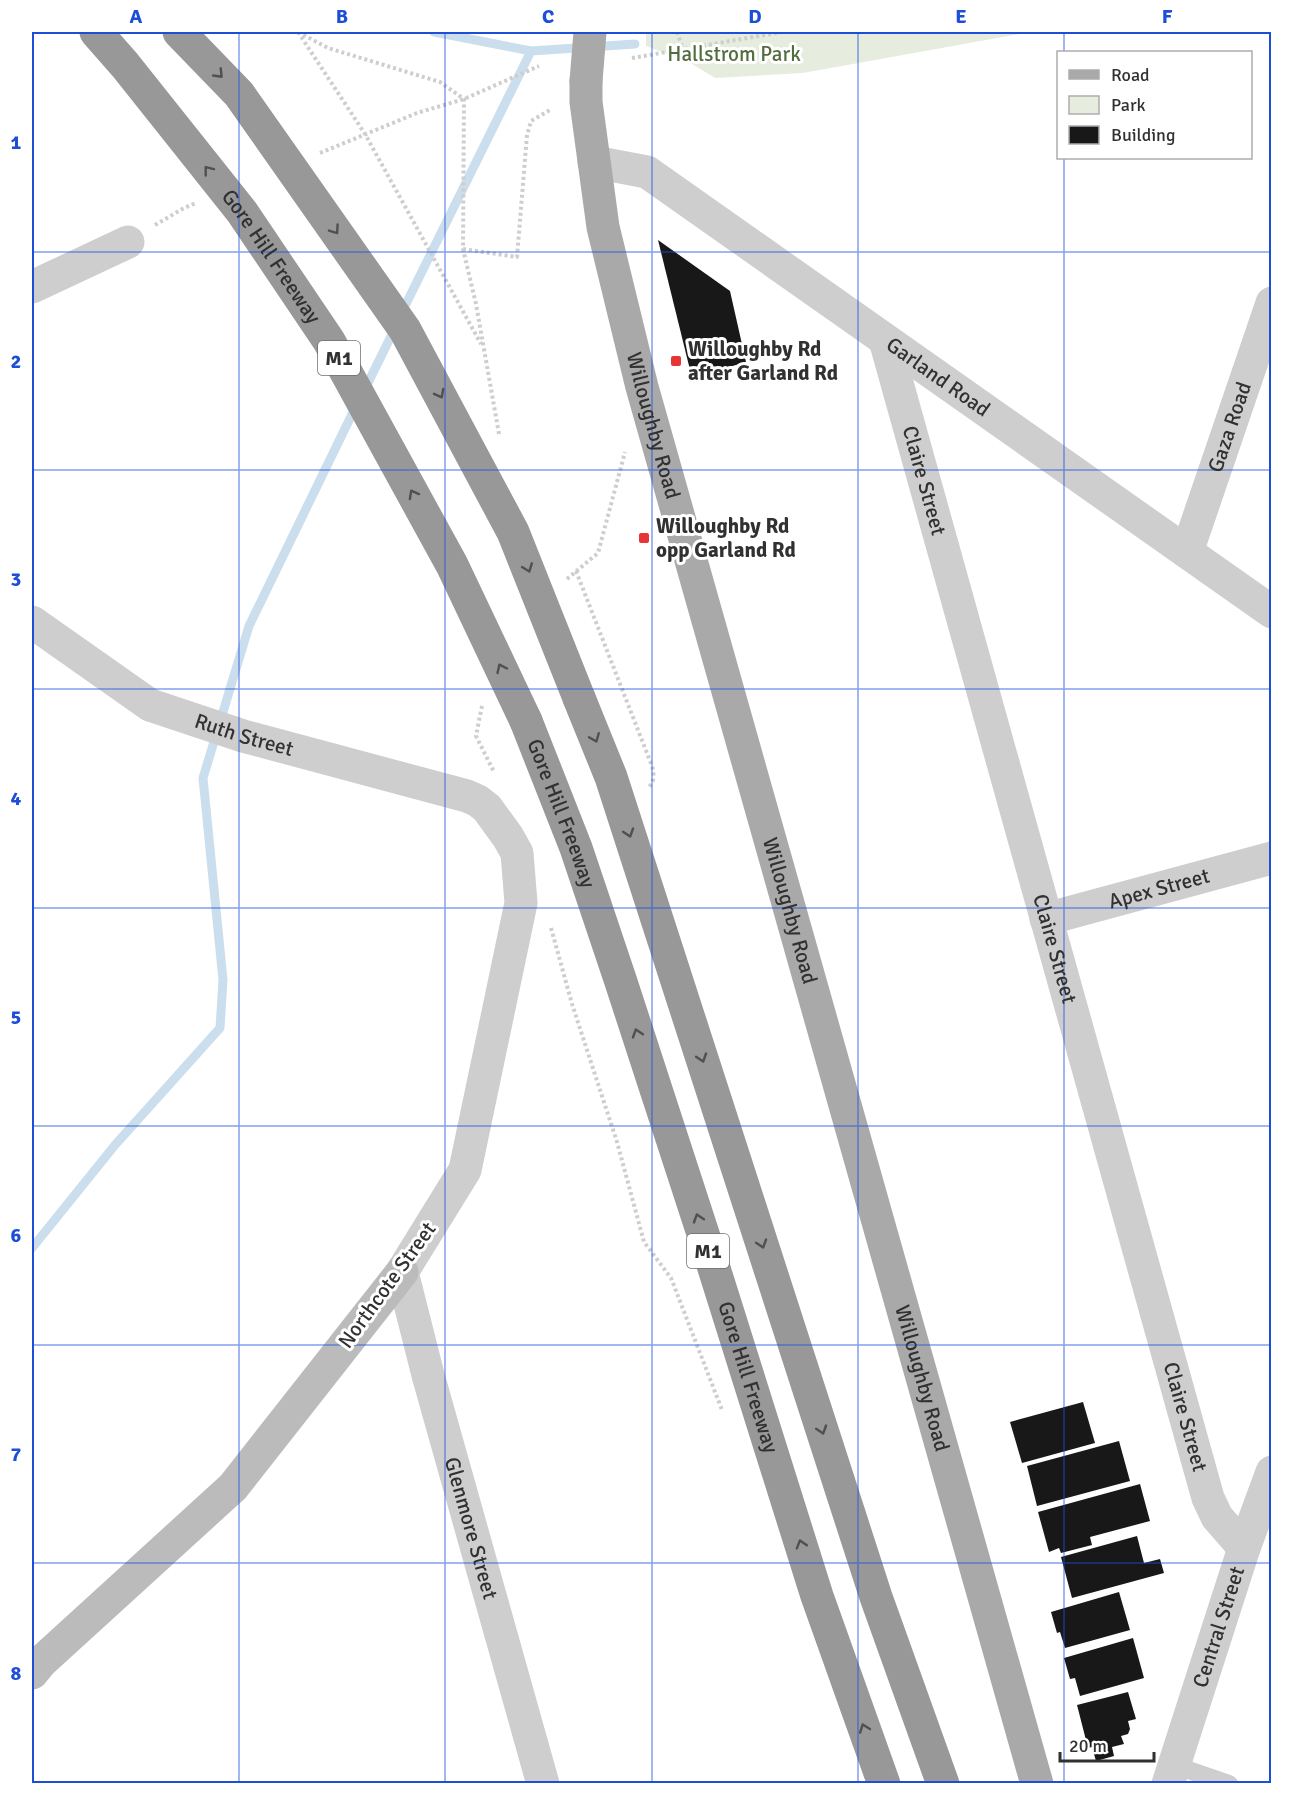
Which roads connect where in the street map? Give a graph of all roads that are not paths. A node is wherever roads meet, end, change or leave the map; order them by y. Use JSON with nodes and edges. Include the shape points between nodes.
{"nodes":[{"id":1,"x":96,"y":32,"type":"edge"},
{"id":2,"x":178,"y":32,"type":"edge"},
{"id":3,"x":590,"y":32,"type":"edge"},
{"id":4,"x":594,"y":162,"type":"junction"},
{"id":5,"x":128,"y":242,"type":"road end"},
{"id":6,"x":32,"y":287,"type":"edge"},
{"id":7,"x":1272,"y":303,"type":"edge"},
{"id":8,"x":885,"y":340,"type":"junction"},
{"id":9,"x":1187,"y":552,"type":"junction"},
{"id":10,"x":1272,"y":612,"type":"edge"},
{"id":11,"x":32,"y":622,"type":"edge"},
{"id":12,"x":488,"y":790,"type":"joint"},
{"id":13,"x":1272,"y":858,"type":"edge"},
{"id":14,"x":1046,"y":919,"type":"junction"},
{"id":15,"x":402,"y":1272,"type":"junction"},
{"id":16,"x":1272,"y":1472,"type":"edge"},
{"id":17,"x":1244,"y":1548,"type":"junction"},
{"id":18,"x":35,"y":1662,"type":"edge"},
{"id":19,"x":1171,"y":1774,"type":"edge"},
{"id":20,"x":543,"y":1784,"type":"edge"},
{"id":21,"x":884,"y":1784,"type":"edge"},
{"id":22,"x":943,"y":1784,"type":"edge"},
{"id":23,"x":1037,"y":1784,"type":"edge"},
{"id":24,"x":1229,"y":1784,"type":"edge"}],
"edges":[{"from":21,"to":1,"type":"highway","name":"Gore Hill Freeway","number":"M1","one_way":true,"bridge":true,"via":[[817,1596],[576,848],[526,721],[452,565],[329,341],[242,212]]},
{"from":2,"to":22,"type":"highway","number":"M1","one_way":true,"bridge":true,"via":[[239,94],[405,330],[513,532],[611,777],[876,1597]]},
{"from":3,"to":4,"type":"main road","name":"Willoughby Road","bridge":true,"via":[[586,102]]},
{"from":4,"to":8,"type":"street","name":"Garland Road","via":[[647,172]]},
{"from":4,"to":23,"type":"main road","name":"Willoughby Road","via":[[603,227],[642,387]]},
{"from":5,"to":6,"type":"street"},
{"from":7,"to":9,"type":"street","name":"Gaza Road"},
{"from":8,"to":9,"type":"street","name":"Garland Road"},
{"from":8,"to":14,"type":"street","name":"Claire Street"},
{"from":9,"to":10,"type":"street","name":"Garland Road"},
{"from":11,"to":12,"type":"street","name":"Ruth Street","via":[[150,705],[243,736]]},
{"from":12,"to":15,"type":"street","name":"Northcote Street","via":[[495,818],[517,853],[522,903],[465,1170]]},
{"from":13,"to":14,"type":"street","name":"Apex Street"},
{"from":14,"to":17,"type":"street","name":"Claire Street","via":[[1208,1498],[1217,1517]]},
{"from":15,"to":18,"type":"street","name":"Northcote Street","via":[[233,1487]]},
{"from":15,"to":20,"type":"street","name":"Glenmore Street"},
{"from":16,"to":17,"type":"street","name":"Central Street"},
{"from":17,"to":19,"type":"street","name":"Central Street"},
{"from":19,"to":24,"type":"lane"}]}
